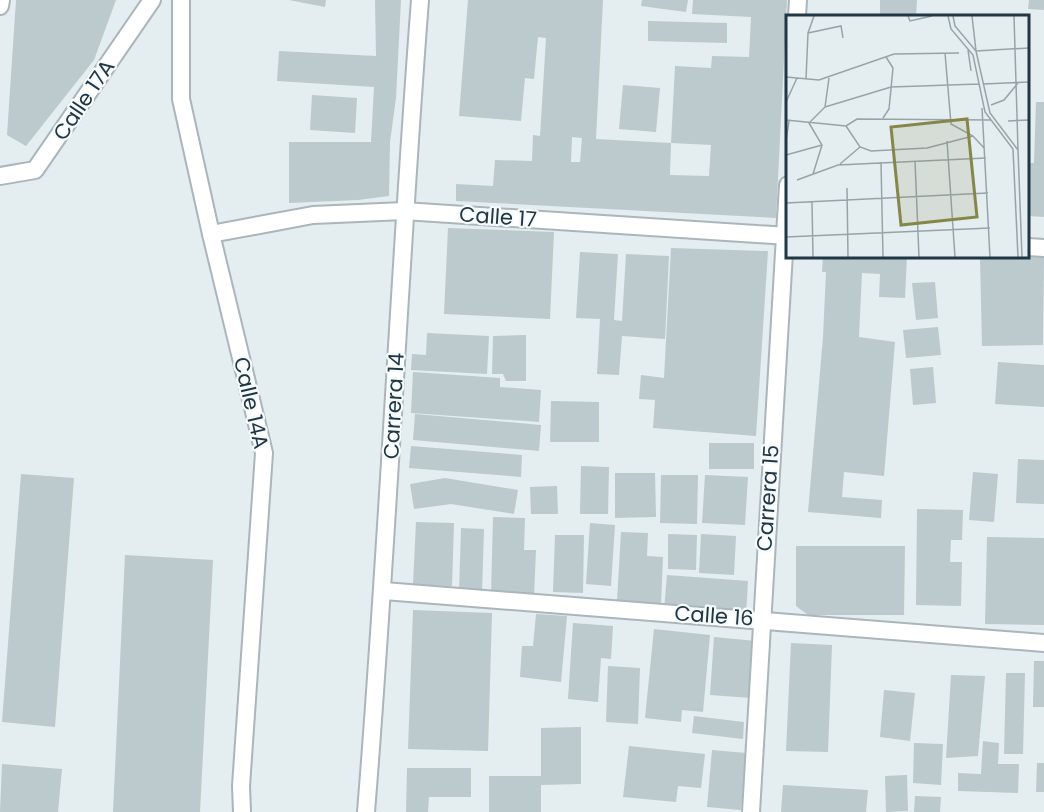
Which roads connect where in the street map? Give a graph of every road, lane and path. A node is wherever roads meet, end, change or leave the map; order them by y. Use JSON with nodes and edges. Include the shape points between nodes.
{"nodes":[{"id":1,"x":1,"y":0,"type":"edge"},
{"id":2,"x":152,"y":0,"type":"edge"},
{"id":3,"x":181,"y":0,"type":"edge"},
{"id":4,"x":420,"y":0,"type":"edge"},
{"id":5,"x":798,"y":0,"type":"edge"},
{"id":6,"x":0,"y":6,"type":"edge"},
{"id":7,"x":797,"y":15,"type":"edge"},
{"id":8,"x":0,"y":176,"type":"edge"},
{"id":9,"x":404,"y":211,"type":"junction"},
{"id":10,"x":211,"y":234,"type":"junction"},
{"id":11,"x":786,"y":236,"type":"edge"},
{"id":12,"x":1029,"y":247,"type":"edge"},
{"id":13,"x":1044,"y":248,"type":"edge"},
{"id":14,"x":384,"y":591,"type":"junction"},
{"id":15,"x":760,"y":619,"type":"junction"},
{"id":16,"x":1044,"y":643,"type":"edge"},
{"id":17,"x":242,"y":812,"type":"edge"},
{"id":18,"x":366,"y":812,"type":"edge"},
{"id":19,"x":751,"y":812,"type":"edge"}],
"edges":[{"from":1,"to":6,"type":"street"},
{"from":2,"to":8,"type":"street","name":"Calle 17A","via":[[35,170]]},
{"from":3,"to":10,"type":"street","name":"Calle 14A","via":[[181,99]]},
{"from":4,"to":9,"type":"street","name":"Carrera 14"},
{"from":5,"to":7,"type":"street"},
{"from":9,"to":10,"type":"street","name":"Calle 17","via":[[313,215]]},
{"from":9,"to":11,"type":"street","name":"Calle 17"},
{"from":9,"to":14,"type":"street","name":"Carrera 14"},
{"from":10,"to":17,"type":"street","name":"Calle 14A","via":[[264,453]]},
{"from":11,"to":15,"type":"street","name":"Carrera 15"},
{"from":12,"to":13,"type":"street"},
{"from":14,"to":15,"type":"street","name":"Calle 16"},
{"from":14,"to":18,"type":"street","name":"Carrera 14"},
{"from":15,"to":16,"type":"street","name":"Calle 16"},
{"from":15,"to":19,"type":"street","name":"Carrera 15"}]}
